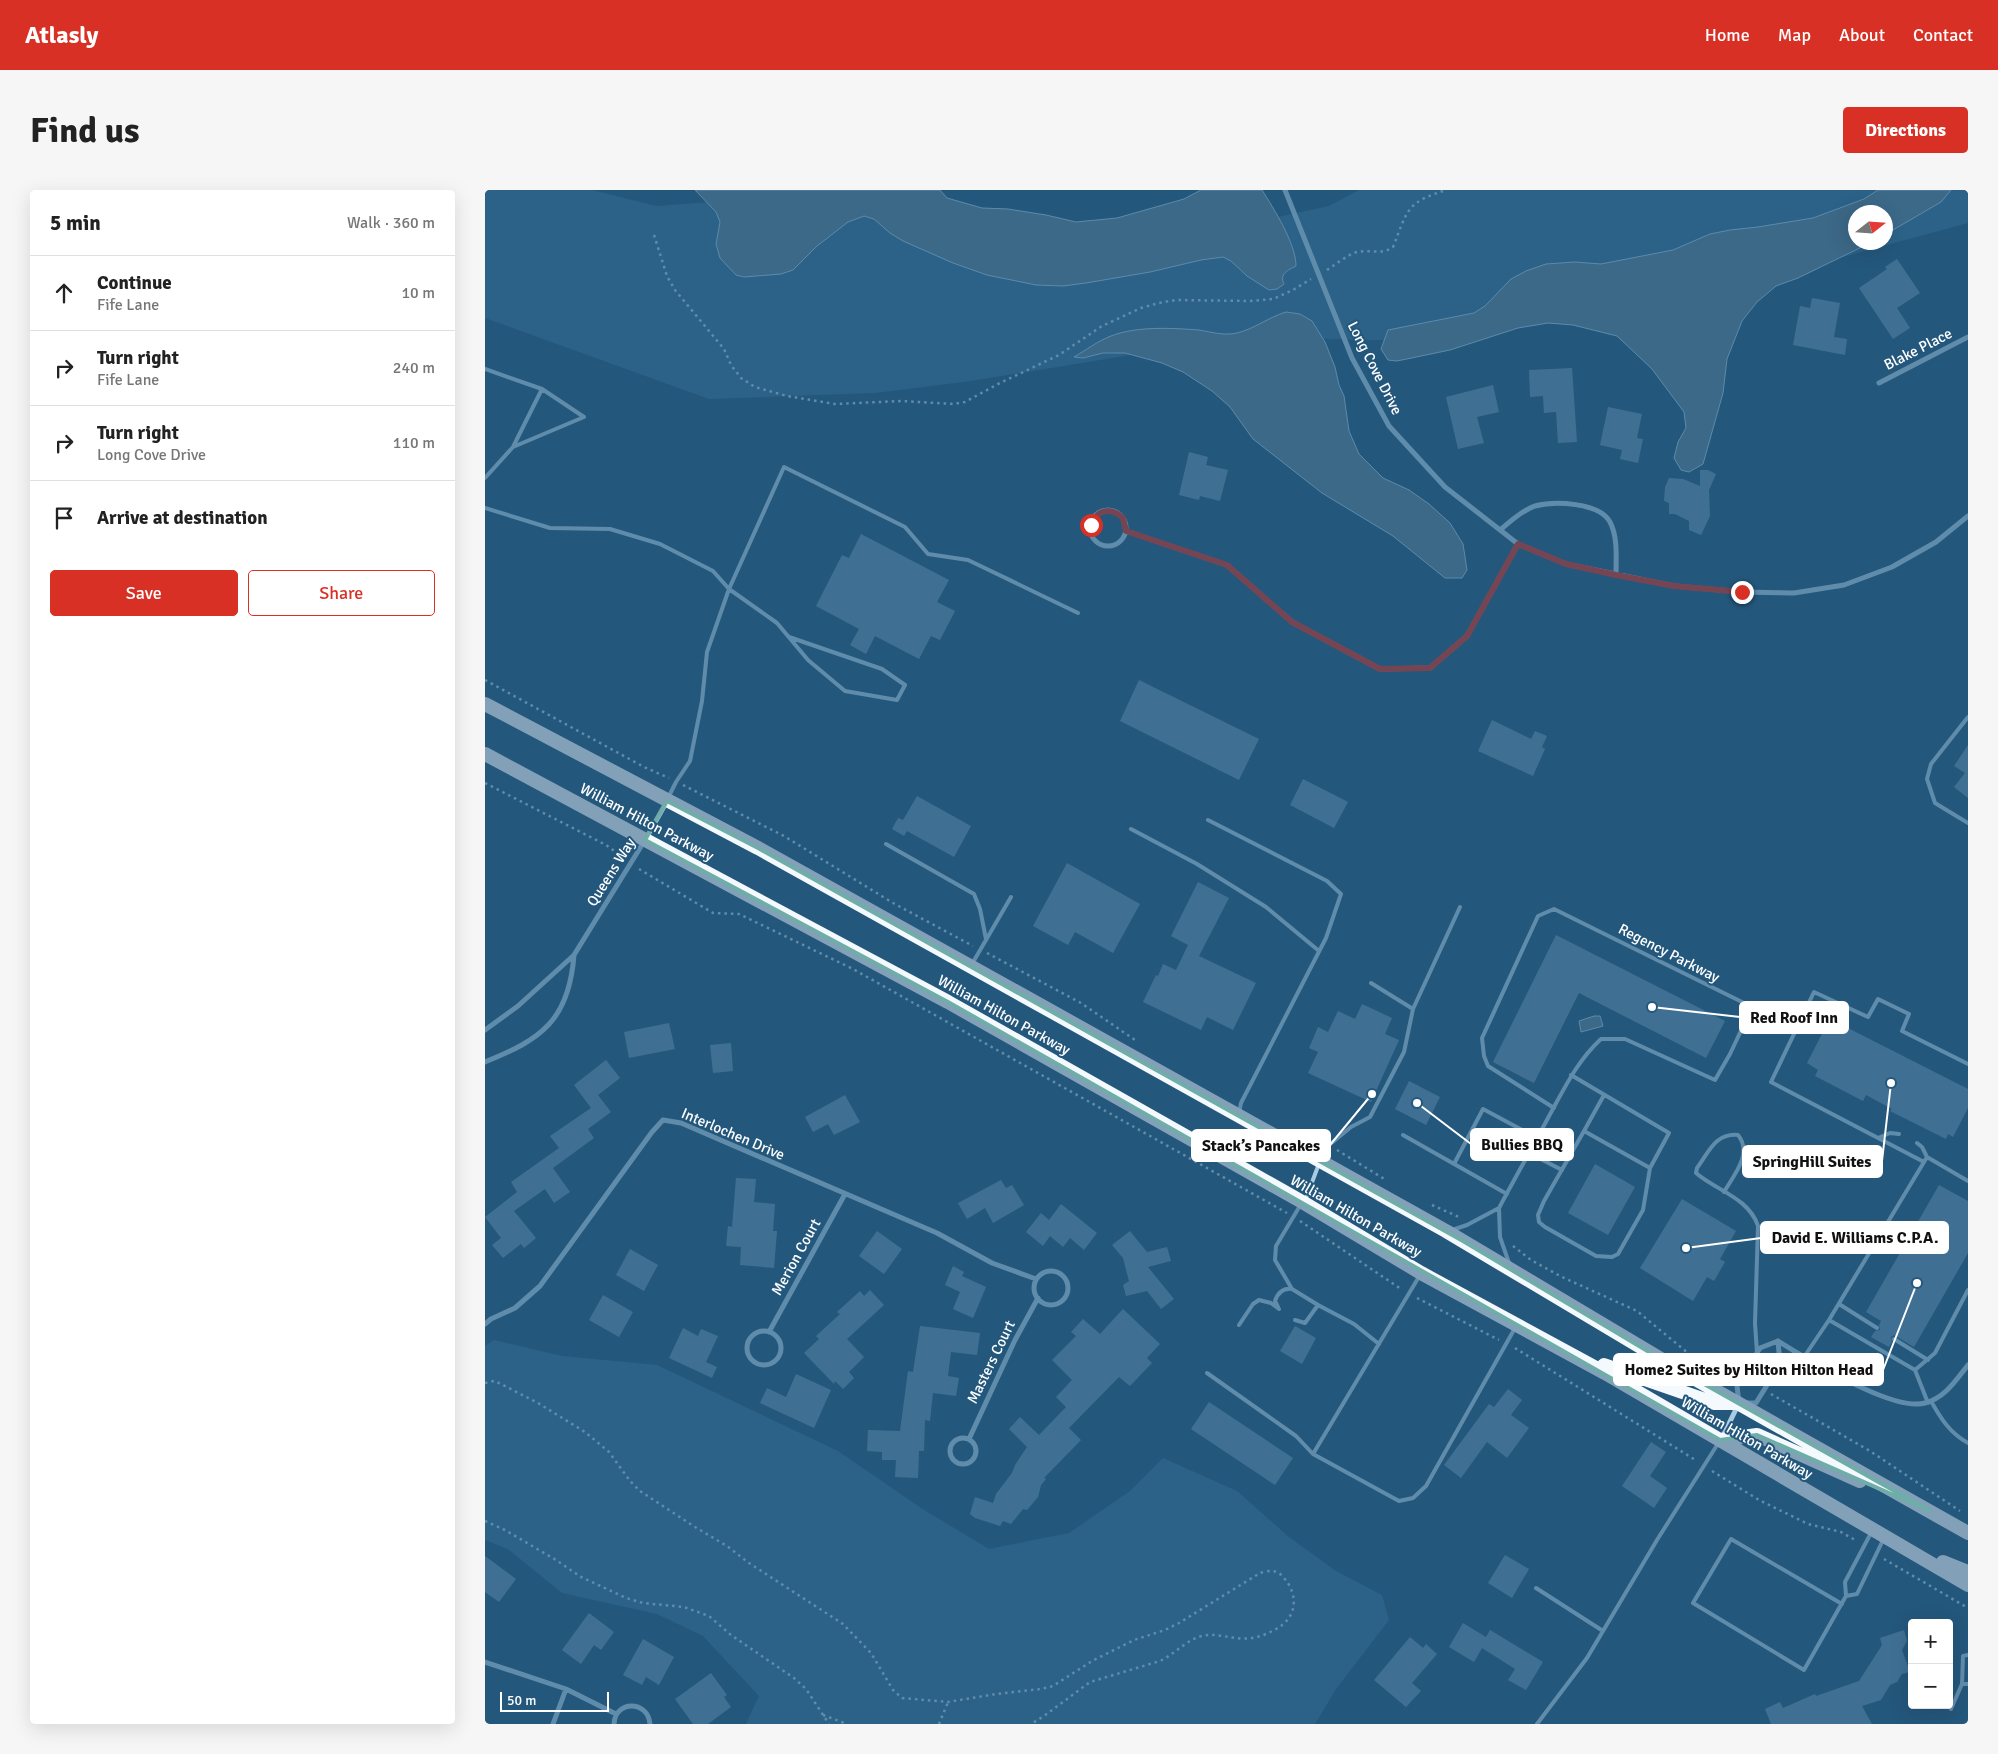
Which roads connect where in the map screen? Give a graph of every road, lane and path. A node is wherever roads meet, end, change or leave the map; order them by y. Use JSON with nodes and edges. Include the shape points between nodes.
{"nodes":[{"id":1,"x":1285,"y":190,"type":"edge"},
{"id":2,"x":1446,"y":190,"type":"edge"},
{"id":3,"x":654,"y":235,"type":"dead end"},
{"id":4,"x":1318,"y":275,"type":"junction"},
{"id":5,"x":1968,"y":337,"type":"edge"},
{"id":6,"x":485,"y":369,"type":"edge"},
{"id":7,"x":1879,"y":383,"type":"dead end"},
{"id":8,"x":542,"y":390,"type":"junction"},
{"id":9,"x":513,"y":447,"type":"junction"},
{"id":10,"x":485,"y":478,"type":"edge"},
{"id":11,"x":485,"y":508,"type":"edge"},
{"id":12,"x":1968,"y":516,"type":"edge"},
{"id":13,"x":1500,"y":530,"type":"junction"},
{"id":14,"x":1126,"y":531,"type":"junction"},
{"id":15,"x":1518,"y":544,"type":"junction"},
{"id":16,"x":1616,"y":575,"type":"junction"},
{"id":17,"x":729,"y":589,"type":"junction"},
{"id":18,"x":1078,"y":613,"type":"dead end"},
{"id":19,"x":789,"y":637,"type":"junction"},
{"id":20,"x":485,"y":680,"type":"edge"},
{"id":21,"x":485,"y":704,"type":"edge"},
{"id":22,"x":1968,"y":717,"type":"edge"},
{"id":23,"x":485,"y":754,"type":"edge"},
{"id":24,"x":676,"y":782,"type":"junction"},
{"id":25,"x":485,"y":783,"type":"edge"},
{"id":26,"x":667,"y":801,"type":"junction"},
{"id":27,"x":1208,"y":820,"type":"dead end"},
{"id":28,"x":1968,"y":823,"type":"edge"},
{"id":29,"x":1131,"y":829,"type":"dead end"},
{"id":30,"x":645,"y":840,"type":"junction"},
{"id":31,"x":886,"y":844,"type":"dead end"},
{"id":32,"x":631,"y":864,"type":"junction"},
{"id":33,"x":1011,"y":897,"type":"dead end"},
{"id":34,"x":1460,"y":907,"type":"dead end"},
{"id":35,"x":986,"y":939,"type":"junction"},
{"id":36,"x":980,"y":949,"type":"junction"},
{"id":37,"x":1319,"y":951,"type":"junction"},
{"id":38,"x":575,"y":955,"type":"junction"},
{"id":39,"x":970,"y":966,"type":"junction"},
{"id":40,"x":1371,"y":983,"type":"dead end"},
{"id":41,"x":1413,"y":1009,"type":"junction"},
{"id":42,"x":485,"y":1030,"type":"edge"},
{"id":43,"x":1141,"y":1044,"type":"dead end"},
{"id":44,"x":485,"y":1062,"type":"edge"},
{"id":45,"x":1968,"y":1064,"type":"edge"},
{"id":46,"x":1571,"y":1075,"type":"junction"},
{"id":47,"x":1604,"y":1094,"type":"junction"},
{"id":48,"x":1554,"y":1108,"type":"junction"},
{"id":49,"x":1239,"y":1115,"type":"junction"},
{"id":50,"x":1584,"y":1131,"type":"junction"},
{"id":51,"x":1899,"y":1134,"type":"dead end"},
{"id":52,"x":1403,"y":1135,"type":"dead end"},
{"id":53,"x":1537,"y":1138,"type":"junction"},
{"id":54,"x":1878,"y":1138,"type":"junction"},
{"id":55,"x":1917,"y":1143,"type":"dead end"},
{"id":56,"x":1328,"y":1146,"type":"junction"},
{"id":57,"x":1529,"y":1153,"type":"junction"},
{"id":58,"x":1927,"y":1156,"type":"junction"},
{"id":59,"x":1320,"y":1160,"type":"junction"},
{"id":60,"x":1924,"y":1162,"type":"junction"},
{"id":61,"x":1454,"y":1164,"type":"junction"},
{"id":62,"x":1650,"y":1168,"type":"junction"},
{"id":63,"x":1562,"y":1170,"type":"junction"},
{"id":64,"x":1968,"y":1180,"type":"edge"},
{"id":65,"x":1392,"y":1184,"type":"dead end"},
{"id":66,"x":1724,"y":1192,"type":"junction"},
{"id":67,"x":845,"y":1194,"type":"junction"},
{"id":68,"x":1507,"y":1194,"type":"junction"},
{"id":69,"x":1425,"y":1202,"type":"dead end"},
{"id":70,"x":1303,"y":1203,"type":"junction"},
{"id":71,"x":1499,"y":1208,"type":"junction"},
{"id":72,"x":1293,"y":1217,"type":"junction"},
{"id":73,"x":1467,"y":1225,"type":"junction"},
{"id":74,"x":1446,"y":1231,"type":"junction"},
{"id":75,"x":1502,"y":1245,"type":"junction"},
{"id":76,"x":1512,"y":1270,"type":"junction"},
{"id":77,"x":1421,"y":1273,"type":"junction"},
{"id":78,"x":1036,"y":1279,"type":"junction"},
{"id":79,"x":1293,"y":1289,"type":"junction"},
{"id":80,"x":1968,"y":1290,"type":"edge"},
{"id":81,"x":1409,"y":1294,"type":"junction"},
{"id":82,"x":1038,"y":1298,"type":"junction"},
{"id":83,"x":1839,"y":1304,"type":"junction"},
{"id":84,"x":1318,"y":1305,"type":"junction"},
{"id":85,"x":488,"y":1319,"type":"edge"},
{"id":86,"x":1295,"y":1320,"type":"dead end"},
{"id":87,"x":1829,"y":1320,"type":"junction"},
{"id":88,"x":485,"y":1324,"type":"edge"},
{"id":89,"x":1239,"y":1325,"type":"dead end"},
{"id":90,"x":1517,"y":1326,"type":"junction"},
{"id":91,"x":1877,"y":1328,"type":"dead end"},
{"id":92,"x":769,"y":1332,"type":"junction"},
{"id":93,"x":1894,"y":1339,"type":"dead end"},
{"id":94,"x":1778,"y":1341,"type":"junction"},
{"id":95,"x":1379,"y":1344,"type":"junction"},
{"id":96,"x":1507,"y":1344,"type":"junction"},
{"id":97,"x":1563,"y":1351,"type":"junction"},
{"id":98,"x":1757,"y":1353,"type":"junction"},
{"id":99,"x":1804,"y":1357,"type":"junction"},
{"id":100,"x":1927,"y":1360,"type":"junction"},
{"id":101,"x":1968,"y":1365,"type":"edge"},
{"id":102,"x":1915,"y":1370,"type":"junction"},
{"id":103,"x":1207,"y":1373,"type":"dead end"},
{"id":104,"x":1743,"y":1376,"type":"junction"},
{"id":105,"x":485,"y":1383,"type":"edge"},
{"id":106,"x":1765,"y":1390,"type":"junction"},
{"id":107,"x":1929,"y":1402,"type":"junction"},
{"id":108,"x":1739,"y":1403,"type":"junction"},
{"id":109,"x":969,"y":1439,"type":"junction"},
{"id":110,"x":1720,"y":1440,"type":"junction"},
{"id":111,"x":1968,"y":1443,"type":"edge"},
{"id":112,"x":1313,"y":1454,"type":"junction"},
{"id":113,"x":1703,"y":1465,"type":"junction"},
{"id":114,"x":1930,"y":1511,"type":"junction"},
{"id":115,"x":1965,"y":1514,"type":"dead end"},
{"id":116,"x":485,"y":1521,"type":"edge"},
{"id":117,"x":1873,"y":1530,"type":"junction"},
{"id":118,"x":1968,"y":1533,"type":"edge"},
{"id":119,"x":1885,"y":1537,"type":"junction"},
{"id":120,"x":1864,"y":1545,"type":"junction"},
{"id":121,"x":1901,"y":1545,"type":"junction"},
{"id":122,"x":1876,"y":1554,"type":"junction"},
{"id":123,"x":1968,"y":1572,"type":"edge"},
{"id":124,"x":1968,"y":1585,"type":"edge"},
{"id":125,"x":1535,"y":1588,"type":"dead end"},
{"id":126,"x":1846,"y":1596,"type":"junction"},
{"id":127,"x":1842,"y":1604,"type":"junction"},
{"id":128,"x":1968,"y":1608,"type":"edge"},
{"id":129,"x":1603,"y":1631,"type":"junction"},
{"id":130,"x":1968,"y":1655,"type":"edge"},
{"id":131,"x":485,"y":1662,"type":"edge"},
{"id":132,"x":1962,"y":1684,"type":"junction"},
{"id":133,"x":1968,"y":1684,"type":"edge"},
{"id":134,"x":566,"y":1689,"type":"junction"},
{"id":135,"x":947,"y":1702,"type":"junction"},
{"id":136,"x":1951,"y":1710,"type":"dead end"},
{"id":137,"x":616,"y":1714,"type":"junction"},
{"id":138,"x":822,"y":1714,"type":"junction"},
{"id":139,"x":553,"y":1724,"type":"edge"},
{"id":140,"x":614,"y":1724,"type":"edge"},
{"id":141,"x":650,"y":1724,"type":"edge"},
{"id":142,"x":829,"y":1724,"type":"edge"},
{"id":143,"x":847,"y":1724,"type":"edge"},
{"id":144,"x":939,"y":1724,"type":"edge"},
{"id":145,"x":1031,"y":1724,"type":"edge"},
{"id":146,"x":1537,"y":1724,"type":"edge"}],
"edges":[{"from":1,"to":4,"type":"street","name":"Long Cove Drive"},
{"from":2,"to":4,"type":"path","via":[[1413,204],[1393,247],[1388,251],[1353,253]]},
{"from":3,"to":4,"type":"path","via":[[675,290],[724,350],[741,378],[755,387],[787,396],[835,404],[965,402],[1059,355],[1102,326],[1141,308],[1175,300],[1250,302],[1273,299]]},
{"from":4,"to":13,"type":"street","name":"Long Cove Drive","via":[[1352,358],[1389,426],[1445,487]]},
{"from":5,"to":7,"type":"street","name":"Blake Place"},
{"from":6,"to":8,"type":"lane"},
{"from":8,"to":9,"type":"lane"},
{"from":8,"to":9,"type":"lane","via":[[584,417]]},
{"from":9,"to":10,"type":"lane"},
{"from":11,"to":17,"type":"lane","via":[[550,528],[610,529],[660,544],[713,571]]},
{"from":12,"to":16,"type":"street","name":"Long Cove Drive","via":[[1936,542],[1892,567],[1844,585],[1794,593],[1742,592],[1674,586]]},
{"from":13,"to":15,"type":"street","name":"Long Cove Drive"},
{"from":13,"to":16,"type":"street","via":[[1534,506],[1579,504],[1592,509],[1609,520],[1614,531]]},
{"from":14,"to":14,"type":"street","via":[[1123,518],[1112,510],[1099,513],[1091,525],[1094,538],[1105,545],[1118,543]]},
{"from":14,"to":15,"type":"street","via":[[1227,565],[1292,622],[1380,669],[1430,668],[1467,636]]},
{"from":15,"to":16,"type":"street","name":"Long Cove Drive","via":[[1566,564]]},
{"from":17,"to":18,"type":"lane","via":[[784,467],[905,527],[928,554],[967,560]]},
{"from":17,"to":19,"type":"lane","via":[[777,623]]},
{"from":17,"to":24,"type":"lane","via":[[707,652],[702,701],[690,761]]},
{"from":19,"to":19,"type":"lane","via":[[809,660],[845,691],[897,700],[905,685],[882,669]]},
{"from":20,"to":24,"type":"path"},
{"from":21,"to":26,"type":"highway","name":"William Hilton Parkway"},
{"from":22,"to":28,"type":"lane","via":[[1931,764],[1927,779],[1935,803]]},
{"from":23,"to":30,"type":"highway","name":"William Hilton Parkway"},
{"from":24,"to":26,"type":"lane"},
{"from":24,"to":36,"type":"path","via":[[784,836],[893,903]]},
{"from":25,"to":32,"type":"path","via":[[606,845]]},
{"from":26,"to":30,"type":"street","name":"Queens Way"},
{"from":26,"to":39,"type":"highway","name":"William Hilton Parkway"},
{"from":27,"to":37,"type":"lane","via":[[1327,881],[1341,894]]},
{"from":29,"to":37,"type":"lane","via":[[1197,864],[1266,907]]},
{"from":30,"to":32,"type":"street","name":"Queens Way"},
{"from":30,"to":70,"type":"highway","name":"William Hilton Parkway","via":[[948,1002]]},
{"from":31,"to":35,"type":"lane","via":[[973,894]]},
{"from":32,"to":38,"type":"street","name":"Queens Way"},
{"from":32,"to":72,"type":"path","via":[[713,913],[739,914],[853,969]]},
{"from":33,"to":35,"type":"lane"},
{"from":34,"to":41,"type":"lane"},
{"from":35,"to":36,"type":"lane"},
{"from":36,"to":39,"type":"lane"},
{"from":36,"to":43,"type":"path","via":[[1081,1003]]},
{"from":37,"to":49,"type":"lane","via":[[1241,1103]]},
{"from":38,"to":42,"type":"street","name":"Queens Way","via":[[518,1006]]},
{"from":38,"to":44,"type":"street","name":"Queens Way","via":[[573,980],[557,1016],[539,1034],[515,1050]]},
{"from":39,"to":49,"type":"highway","name":"William Hilton Parkway"},
{"from":40,"to":41,"type":"lane"},
{"from":41,"to":56,"type":"lane","via":[[1404,1052],[1369,1117]]},
{"from":45,"to":54,"type":"lane","via":[[1902,1031],[1909,1014],[1878,999],[1868,1018],[1814,992],[1771,1082]]},
{"from":46,"to":47,"type":"lane"},
{"from":46,"to":48,"type":"lane","name":"Regency Parkway"},
{"from":46,"to":48,"type":"lane","name":"Regency Parkway","via":[[1585,1054],[1601,1039],[1625,1039],[1715,1080],[1746,1020],[1742,1002],[1554,909],[1538,916],[1482,1038],[1488,1066]]},
{"from":47,"to":50,"type":"lane"},
{"from":47,"to":62,"type":"lane","via":[[1669,1133]]},
{"from":48,"to":53,"type":"lane","name":"Regency Parkway"},
{"from":49,"to":59,"type":"highway","name":"William Hilton Parkway"},
{"from":50,"to":62,"type":"lane"},
{"from":50,"to":63,"type":"lane"},
{"from":51,"to":54,"type":"lane","via":[[1890,1133]]},
{"from":52,"to":61,"type":"lane"},
{"from":53,"to":57,"type":"lane","name":"Regency Parkway"},
{"from":53,"to":61,"type":"lane","via":[[1483,1109]]},
{"from":54,"to":60,"type":"lane"},
{"from":55,"to":58,"type":"lane"},
{"from":56,"to":59,"type":"lane"},
{"from":56,"to":65,"type":"path"},
{"from":57,"to":63,"type":"lane"},
{"from":57,"to":68,"type":"lane","name":"Regency Parkway"},
{"from":58,"to":60,"type":"lane"},
{"from":58,"to":64,"type":"lane"},
{"from":59,"to":70,"type":"lane"},
{"from":59,"to":74,"type":"highway","name":"William Hilton Parkway"},
{"from":60,"to":83,"type":"lane"},
{"from":61,"to":68,"type":"lane"},
{"from":62,"to":63,"type":"lane","via":[[1643,1210],[1637,1223],[1618,1254],[1603,1258],[1539,1222],[1544,1201]]},
{"from":66,"to":66,"type":"lane","via":[[1696,1173],[1697,1168],[1718,1138],[1738,1135],[1745,1150]]},
{"from":66,"to":98,"type":"lane","via":[[1749,1209],[1758,1226]]},
{"from":67,"to":78,"type":"street","name":"Interlochen Drive"},
{"from":67,"to":85,"type":"street","name":"Interlochen Drive","via":[[681,1123],[663,1120],[540,1286],[515,1308]]},
{"from":67,"to":92,"type":"street","name":"Merion Court"},
{"from":68,"to":71,"type":"lane","name":"Regency Parkway"},
{"from":69,"to":73,"type":"path","via":[[1455,1215]]},
{"from":70,"to":72,"type":"lane"},
{"from":70,"to":77,"type":"highway","name":"William Hilton Parkway"},
{"from":71,"to":73,"type":"lane"},
{"from":71,"to":75,"type":"lane"},
{"from":72,"to":79,"type":"lane","via":[[1276,1246],[1275,1260]]},
{"from":72,"to":81,"type":"path"},
{"from":73,"to":74,"type":"lane"},
{"from":74,"to":76,"type":"highway","name":"William Hilton Parkway"},
{"from":75,"to":76,"type":"lane"},
{"from":75,"to":104,"type":"path","via":[[1513,1245],[1531,1260],[1637,1311],[1708,1367]]},
{"from":76,"to":108,"type":"highway","name":"William Hilton Parkway"},
{"from":77,"to":81,"type":"lane"},
{"from":77,"to":90,"type":"highway","name":"William Hilton Parkway"},
{"from":78,"to":82,"type":"street"},
{"from":78,"to":82,"type":"street","via":[[1053,1270],[1068,1283],[1066,1296],[1056,1304]]},
{"from":79,"to":84,"type":"lane"},
{"from":79,"to":89,"type":"lane","via":[[1286,1288],[1277,1294],[1275,1301],[1279,1309],[1259,1300],[1253,1304]]},
{"from":80,"to":100,"type":"lane","via":[[1935,1353]]},
{"from":81,"to":95,"type":"lane"},
{"from":81,"to":96,"type":"path"},
{"from":82,"to":109,"type":"street","name":"Masters Court"},
{"from":83,"to":87,"type":"lane"},
{"from":83,"to":91,"type":"lane"},
{"from":84,"to":86,"type":"lane","via":[[1305,1322]]},
{"from":84,"to":95,"type":"lane","via":[[1354,1324]]},
{"from":85,"to":88,"type":"street","name":"Interlochen Drive"},
{"from":87,"to":99,"type":"lane"},
{"from":87,"to":102,"type":"lane"},
{"from":90,"to":96,"type":"lane"},
{"from":90,"to":97,"type":"highway","name":"William Hilton Parkway"},
{"from":92,"to":92,"type":"street","via":[[756,1333],[747,1343],[749,1356],[759,1365],[771,1364],[780,1354],[779,1341]]},
{"from":93,"to":100,"type":"lane"},
{"from":94,"to":98,"type":"street","via":[[1760,1348]]},
{"from":94,"to":99,"type":"street"},
{"from":94,"to":106,"type":"street","via":[[1780,1364]]},
{"from":95,"to":112,"type":"lane"},
{"from":96,"to":112,"type":"lane","via":[[1426,1486],[1413,1498],[1399,1501]]},
{"from":96,"to":113,"type":"path"},
{"from":97,"to":108,"type":"highway","via":[[1714,1403]]},
{"from":97,"to":110,"type":"highway","name":"William Hilton Parkway"},
{"from":98,"to":104,"type":"street"},
{"from":99,"to":107,"type":"street","via":[[1888,1398],[1908,1404]]},
{"from":100,"to":102,"type":"lane"},
{"from":101,"to":107,"type":"street","via":[[1949,1389]]},
{"from":102,"to":107,"type":"lane"},
{"from":103,"to":112,"type":"lane","via":[[1296,1436]]},
{"from":104,"to":108,"type":"street","via":[[1737,1386]]},
{"from":105,"to":135,"type":"path","via":[[494,1381],[501,1384],[585,1432],[609,1452],[640,1491],[843,1624],[871,1653],[897,1695]]},
{"from":106,"to":108,"type":"street","via":[[1756,1403]]},
{"from":106,"to":115,"type":"path","via":[[1870,1451]]},
{"from":107,"to":111,"type":"lane","via":[[1955,1436]]},
{"from":108,"to":110,"type":"street"},
{"from":108,"to":114,"type":"highway","name":"William Hilton Parkway"},
{"from":109,"to":109,"type":"street","via":[[959,1438],[951,1445],[951,1456],[957,1463],[968,1464],[975,1457],[976,1446]]},
{"from":110,"to":113,"type":"lane"},
{"from":110,"to":114,"type":"highway","via":[[1757,1435]]},
{"from":110,"to":117,"type":"highway","name":"William Hilton Parkway"},
{"from":113,"to":120,"type":"path","via":[[1759,1500],[1808,1524],[1841,1532]]},
{"from":113,"to":129,"type":"lane"},
{"from":114,"to":118,"type":"highway","name":"William Hilton Parkway"},
{"from":116,"to":138,"type":"path","via":[[581,1577],[626,1598],[684,1607],[709,1616],[794,1678],[806,1689]]},
{"from":117,"to":119,"type":"highway","name":"William Hilton Parkway"},
{"from":117,"to":120,"type":"lane"},
{"from":119,"to":121,"type":"highway","name":"William Hilton Parkway"},
{"from":119,"to":122,"type":"lane"},
{"from":120,"to":126,"type":"lane","via":[[1845,1582]]},
{"from":121,"to":123,"type":"highway"},
{"from":121,"to":124,"type":"highway","name":"William Hilton Parkway"},
{"from":122,"to":126,"type":"lane","via":[[1857,1594]]},
{"from":122,"to":128,"type":"path"},
{"from":125,"to":129,"type":"lane"},
{"from":126,"to":127,"type":"lane"},
{"from":127,"to":127,"type":"lane","via":[[1804,1670],[1693,1604],[1731,1539]]},
{"from":129,"to":146,"type":"lane","via":[[1587,1658]]},
{"from":130,"to":132,"type":"lane","via":[[1963,1656]]},
{"from":131,"to":134,"type":"street"},
{"from":132,"to":133,"type":"lane"},
{"from":132,"to":136,"type":"lane"},
{"from":134,"to":137,"type":"street"},
{"from":134,"to":139,"type":"street"},
{"from":135,"to":144,"type":"path"},
{"from":135,"to":145,"type":"path","via":[[1053,1686],[1092,1661],[1179,1623],[1260,1573],[1272,1571],[1280,1574],[1293,1591],[1293,1610],[1278,1628],[1251,1639],[1212,1634],[1191,1640],[1160,1661],[1090,1682]]},
{"from":137,"to":140,"type":"street"},
{"from":137,"to":141,"type":"street","via":[[627,1706],[641,1708]]},
{"from":138,"to":142,"type":"path"},
{"from":138,"to":143,"type":"path"}]}
